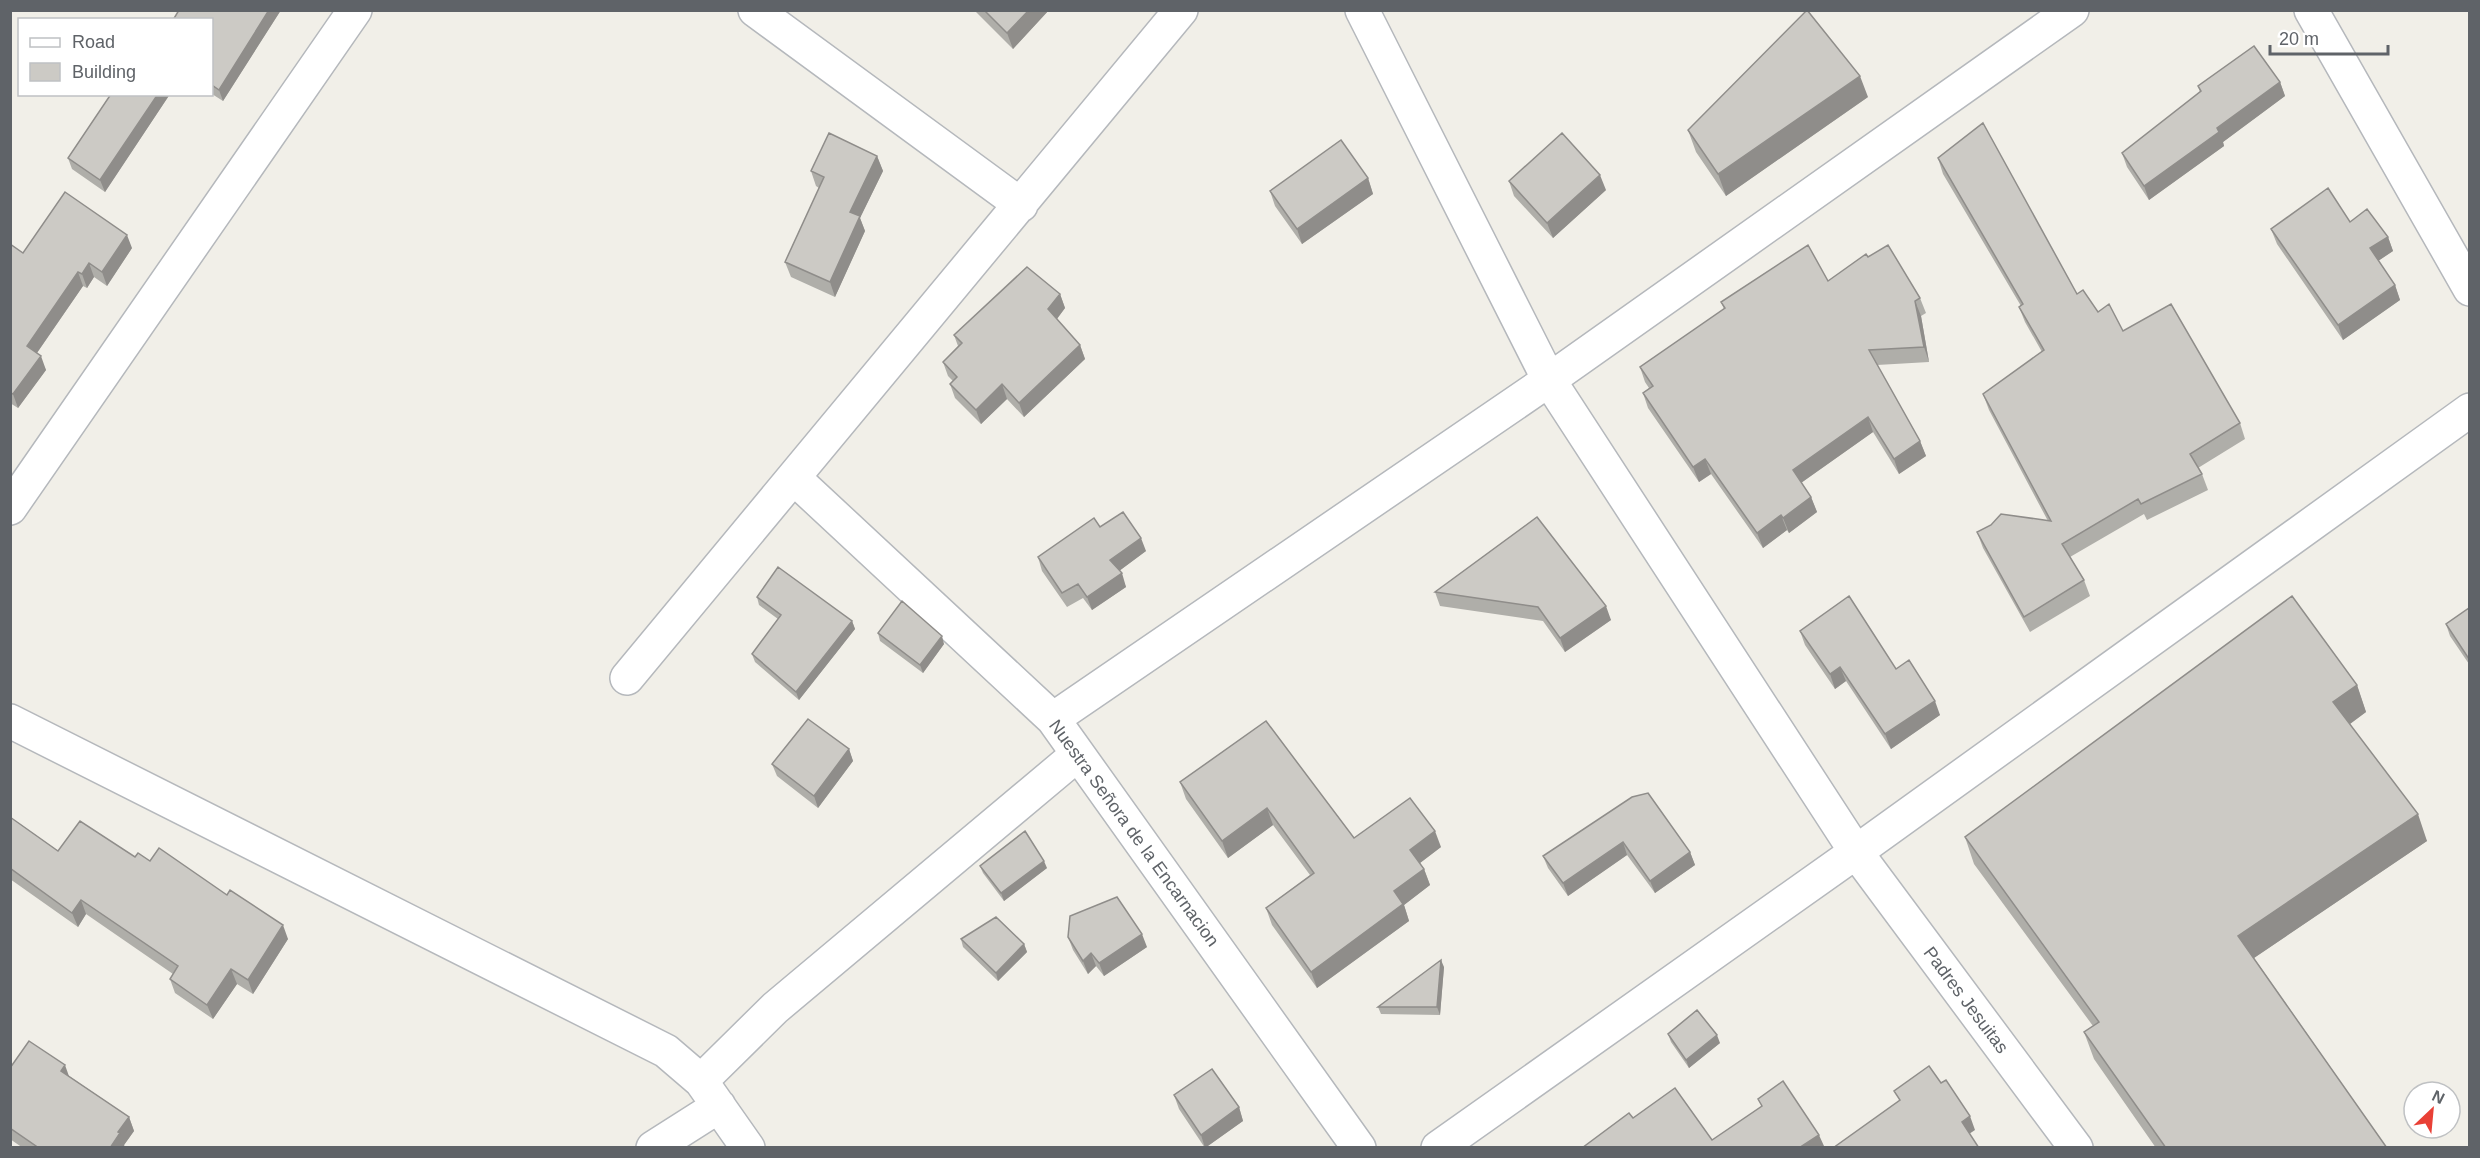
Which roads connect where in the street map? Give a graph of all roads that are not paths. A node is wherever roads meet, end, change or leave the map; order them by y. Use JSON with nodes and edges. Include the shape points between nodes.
{"nodes":[{"id":1,"x":355,"y":10,"type":"edge"},
{"id":2,"x":755,"y":10,"type":"edge"},
{"id":3,"x":1181,"y":10,"type":"edge"},
{"id":4,"x":1362,"y":10,"type":"edge"},
{"id":5,"x":2072,"y":10,"type":"edge"},
{"id":6,"x":2311,"y":10,"type":"edge"},
{"id":7,"x":1021,"y":205,"type":"junction"},
{"id":8,"x":2469,"y":289,"type":"edge"},
{"id":9,"x":1549,"y":380,"type":"junction"},
{"id":10,"x":2469,"y":410,"type":"edge"},
{"id":11,"x":794,"y":478,"type":"junction"},
{"id":12,"x":10,"y":508,"type":"edge"},
{"id":13,"x":627,"y":678,"type":"dead end"},
{"id":14,"x":1053,"y":719,"type":"junction"},
{"id":15,"x":10,"y":721,"type":"edge"},
{"id":16,"x":1078,"y":754,"type":"junction"},
{"id":17,"x":1856,"y":852,"type":"junction"},
{"id":18,"x":710,"y":1093,"type":"junction"},
{"id":19,"x":653,"y":1148,"type":"edge"},
{"id":20,"x":748,"y":1148,"type":"edge"},
{"id":21,"x":1359,"y":1148,"type":"edge"},
{"id":22,"x":1438,"y":1148,"type":"edge"},
{"id":23,"x":2076,"y":1148,"type":"edge"}],
"edges":[{"from":1,"to":12,"type":"street"},
{"from":2,"to":7,"type":"street"},
{"from":3,"to":7,"type":"street"},
{"from":4,"to":9,"type":"street","name":"Padres Jesuitas"},
{"from":5,"to":9,"type":"street"},
{"from":6,"to":8,"type":"street"},
{"from":7,"to":11,"type":"street"},
{"from":9,"to":14,"type":"street"},
{"from":9,"to":17,"type":"street","name":"Padres Jesuitas"},
{"from":10,"to":17,"type":"street"},
{"from":11,"to":13,"type":"street"},
{"from":11,"to":14,"type":"street","name":"Nuestra Señora de la Encarnacion"},
{"from":14,"to":16,"type":"street","name":"Nuestra Señora de la Encarnacion"},
{"from":15,"to":18,"type":"street","via":[[666,1051]]},
{"from":16,"to":18,"type":"street","via":[[775,1008]]},
{"from":16,"to":21,"type":"street","name":"Nuestra Señora de la Encarnacion"},
{"from":17,"to":22,"type":"street"},
{"from":17,"to":23,"type":"street","name":"Padres Jesuitas"},
{"from":18,"to":19,"type":"street"},
{"from":18,"to":20,"type":"street"}]}
